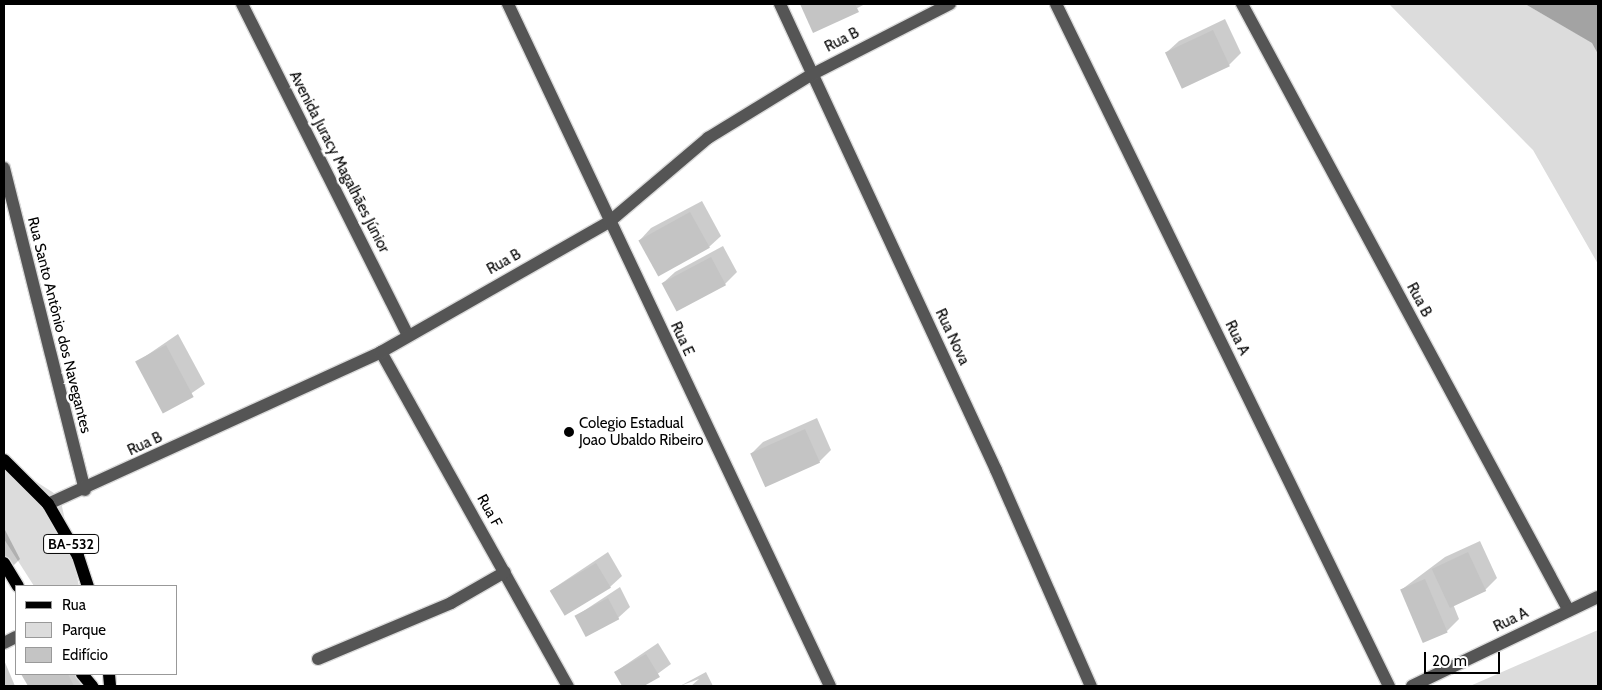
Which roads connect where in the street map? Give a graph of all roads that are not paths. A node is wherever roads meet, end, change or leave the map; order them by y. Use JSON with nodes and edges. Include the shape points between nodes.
{"nodes":[{"id":1,"x":242,"y":4,"type":"edge"},
{"id":2,"x":508,"y":4,"type":"edge"},
{"id":3,"x":780,"y":4,"type":"edge"},
{"id":4,"x":950,"y":4,"type":"edge"},
{"id":5,"x":1056,"y":4,"type":"edge"},
{"id":6,"x":1242,"y":4,"type":"edge"},
{"id":7,"x":811,"y":75,"type":"junction"},
{"id":8,"x":4,"y":168,"type":"edge"},
{"id":9,"x":8,"y":208,"type":"edge"},
{"id":10,"x":609,"y":222,"type":"junction"},
{"id":11,"x":408,"y":335,"type":"junction"},
{"id":12,"x":381,"y":352,"type":"junction"},
{"id":13,"x":4,"y":460,"type":"edge"},
{"id":14,"x":85,"y":490,"type":"junction"},
{"id":15,"x":48,"y":504,"type":"junction"},
{"id":16,"x":4,"y":564,"type":"edge"},
{"id":17,"x":505,"y":572,"type":"junction"},
{"id":18,"x":17,"y":585,"type":"edge"},
{"id":19,"x":88,"y":585,"type":"edge"},
{"id":20,"x":1598,"y":597,"type":"edge"},
{"id":21,"x":1569,"y":611,"type":"junction"},
{"id":22,"x":318,"y":659,"type":"dead end"},
{"id":23,"x":83,"y":675,"type":"edge"},
{"id":24,"x":92,"y":686,"type":"edge"},
{"id":25,"x":568,"y":686,"type":"edge"},
{"id":26,"x":830,"y":686,"type":"edge"},
{"id":27,"x":1091,"y":686,"type":"edge"},
{"id":28,"x":1389,"y":686,"type":"edge"},
{"id":29,"x":1412,"y":686,"type":"edge"}],
"edges":[{"from":1,"to":11,"type":"street","name":"Avenida Juracy Magalhães Júnior"},
{"from":2,"to":10,"type":"street","name":"Rua E"},
{"from":3,"to":7,"type":"street","name":"Rua Nova"},
{"from":4,"to":7,"type":"street","name":"Rua B"},
{"from":5,"to":28,"type":"street","name":"Rua A"},
{"from":6,"to":21,"type":"street","name":"Rua B"},
{"from":7,"to":10,"type":"street","name":"Rua B","via":[[708,138]]},
{"from":7,"to":27,"type":"street","name":"Rua Nova","via":[[996,470]]},
{"from":8,"to":9,"type":"street","name":"Rua Santo Antônio dos Navegantes"},
{"from":9,"to":14,"type":"street","name":"Rua Santo Antônio dos Navegantes"},
{"from":10,"to":11,"type":"street","name":"Rua B"},
{"from":10,"to":26,"type":"street","name":"Rua E"},
{"from":11,"to":12,"type":"street","name":"Rua B"},
{"from":12,"to":14,"type":"street","name":"Rua B"},
{"from":12,"to":17,"type":"street","name":"Rua F"},
{"from":13,"to":15,"type":"main road","number":"BA-532"},
{"from":14,"to":15,"type":"street","name":"Rua B"},
{"from":15,"to":19,"type":"main road","number":"BA-532","via":[[78,556]]},
{"from":16,"to":18,"type":"main road"},
{"from":17,"to":22,"type":"street","via":[[451,603]]},
{"from":17,"to":25,"type":"street","name":"Rua F"},
{"from":20,"to":21,"type":"street","name":"Rua A"},
{"from":21,"to":29,"type":"street","name":"Rua A"},
{"from":23,"to":24,"type":"main road"}]}
